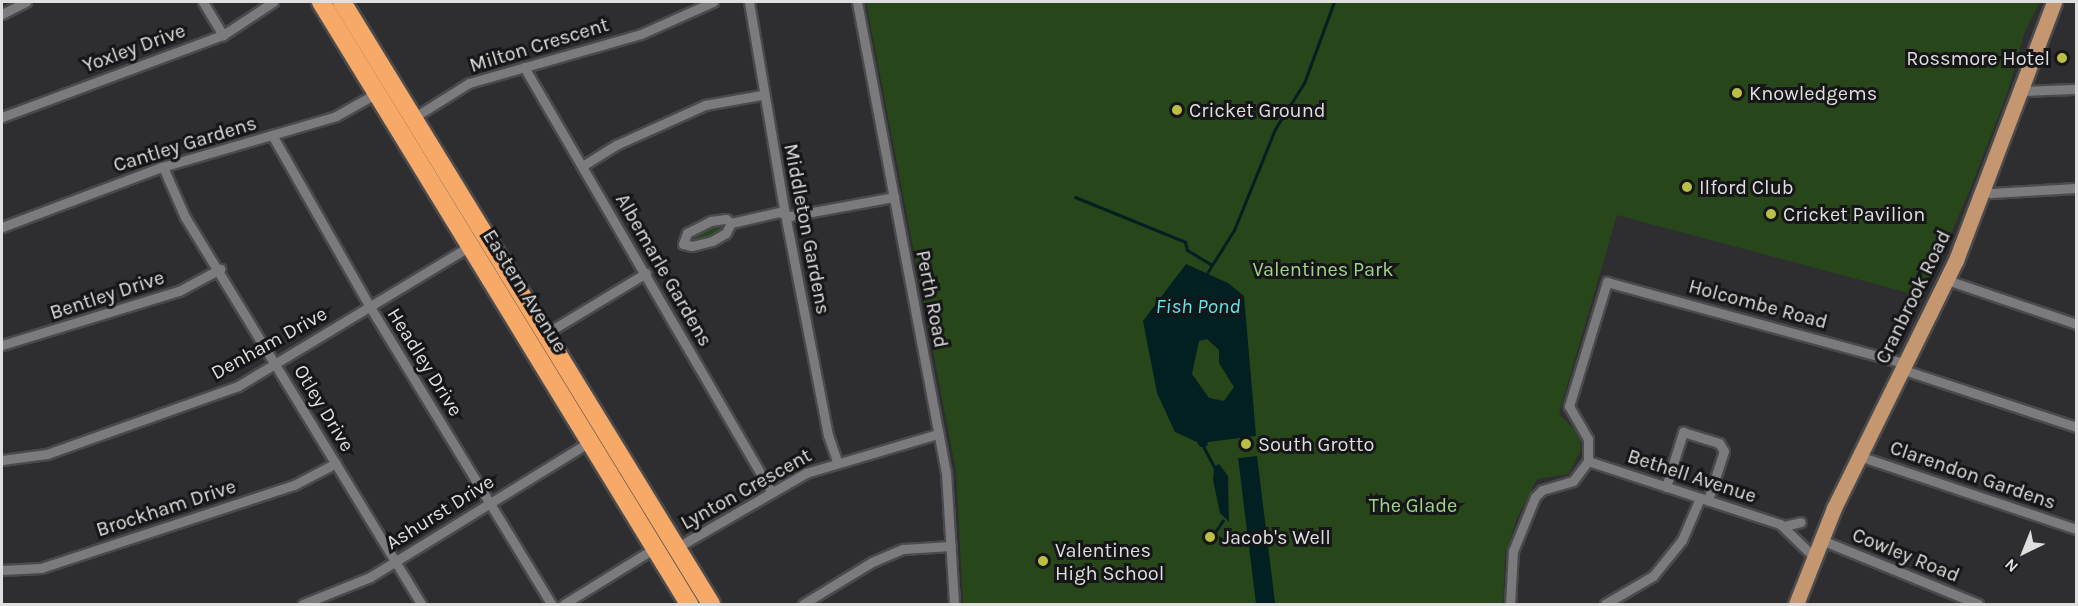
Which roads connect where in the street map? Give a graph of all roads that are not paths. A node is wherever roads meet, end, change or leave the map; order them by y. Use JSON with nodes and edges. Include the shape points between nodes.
{"nodes":[{"id":1,"x":26,"y":2,"type":"edge"},
{"id":2,"x":203,"y":2,"type":"edge"},
{"id":3,"x":273,"y":2,"type":"edge"},
{"id":4,"x":321,"y":2,"type":"edge"},
{"id":5,"x":342,"y":2,"type":"edge"},
{"id":6,"x":713,"y":2,"type":"edge"},
{"id":7,"x":749,"y":2,"type":"edge"},
{"id":8,"x":857,"y":2,"type":"edge"},
{"id":9,"x":2054,"y":2,"type":"edge"},
{"id":10,"x":2,"y":14,"type":"edge"},
{"id":11,"x":223,"y":34,"type":"junction"},
{"id":12,"x":524,"y":68,"type":"junction"},
{"id":13,"x":2076,"y":89,"type":"edge"},
{"id":14,"x":2019,"y":91,"type":"junction"},
{"id":15,"x":377,"y":93,"type":"junction"},
{"id":16,"x":762,"y":94,"type":"junction"},
{"id":17,"x":2,"y":117,"type":"edge"},
{"id":18,"x":413,"y":118,"type":"junction"},
{"id":19,"x":272,"y":135,"type":"junction"},
{"id":20,"x":584,"y":165,"type":"junction"},
{"id":21,"x":163,"y":167,"type":"junction"},
{"id":22,"x":2076,"y":188,"type":"edge"},
{"id":23,"x":1984,"y":190,"type":"junction"},
{"id":24,"x":894,"y":197,"type":"junction"},
{"id":25,"x":785,"y":214,"type":"junction"},
{"id":26,"x":732,"y":223,"type":"junction"},
{"id":27,"x":2,"y":226,"type":"edge"},
{"id":28,"x":470,"y":246,"type":"junction"},
{"id":29,"x":220,"y":269,"type":"junction"},
{"id":30,"x":646,"y":273,"type":"junction"},
{"id":31,"x":1947,"y":280,"type":"junction"},
{"id":32,"x":370,"y":307,"type":"junction"},
{"id":33,"x":2076,"y":324,"type":"edge"},
{"id":34,"x":545,"y":334,"type":"junction"},
{"id":35,"x":2,"y":345,"type":"edge"},
{"id":36,"x":276,"y":364,"type":"junction"},
{"id":37,"x":1903,"y":366,"type":"junction"},
{"id":38,"x":2076,"y":427,"type":"edge"},
{"id":39,"x":938,"y":434,"type":"junction"},
{"id":40,"x":591,"y":441,"type":"junction"},
{"id":41,"x":1859,"y":456,"type":"junction"},
{"id":42,"x":2,"y":460,"type":"edge"},
{"id":43,"x":837,"y":461,"type":"junction"},
{"id":44,"x":1588,"y":461,"type":"junction"},
{"id":45,"x":336,"y":463,"type":"junction"},
{"id":46,"x":1666,"y":487,"type":"junction"},
{"id":47,"x":771,"y":491,"type":"junction"},
{"id":48,"x":1704,"y":499,"type":"junction"},
{"id":49,"x":490,"y":502,"type":"junction"},
{"id":50,"x":1801,"y":522,"type":"dead end"},
{"id":51,"x":1784,"y":526,"type":"junction"},
{"id":52,"x":2076,"y":529,"type":"edge"},
{"id":53,"x":1819,"y":539,"type":"junction"},
{"id":54,"x":951,"y":546,"type":"junction"},
{"id":55,"x":655,"y":548,"type":"junction"},
{"id":56,"x":676,"y":549,"type":"junction"},
{"id":57,"x":1813,"y":556,"type":"junction"},
{"id":58,"x":395,"y":561,"type":"junction"},
{"id":59,"x":2,"y":570,"type":"edge"},
{"id":60,"x":314,"y":603,"type":"edge"},
{"id":61,"x":303,"y":604,"type":"edge"},
{"id":62,"x":421,"y":604,"type":"edge"},
{"id":63,"x":551,"y":604,"type":"edge"},
{"id":64,"x":564,"y":604,"type":"edge"},
{"id":65,"x":689,"y":604,"type":"edge"},
{"id":66,"x":711,"y":604,"type":"edge"},
{"id":67,"x":803,"y":604,"type":"edge"},
{"id":68,"x":954,"y":604,"type":"edge"},
{"id":69,"x":1510,"y":604,"type":"edge"},
{"id":70,"x":1605,"y":604,"type":"edge"},
{"id":71,"x":1796,"y":604,"type":"edge"},
{"id":72,"x":1978,"y":604,"type":"edge"}],
"edges":[{"from":1,"to":10,"type":"street"},
{"from":2,"to":11,"type":"street"},
{"from":3,"to":11,"type":"street","name":"Yoxley Drive"},
{"from":4,"to":15,"type":"highway","name":"Eastern Avenue"},
{"from":5,"to":18,"type":"highway","name":"Eastern Avenue"},
{"from":6,"to":12,"type":"street","name":"Milton Crescent","via":[[641,34]]},
{"from":7,"to":16,"type":"street","name":"Middleton Gardens"},
{"from":8,"to":24,"type":"street","name":"Perth Road"},
{"from":9,"to":14,"type":"main road","name":"Cranbrook Road"},
{"from":11,"to":17,"type":"street","name":"Yoxley Drive"},
{"from":12,"to":18,"type":"street","name":"Milton Crescent","via":[[469,83]]},
{"from":12,"to":20,"type":"street","name":"Albemarle Gardens"},
{"from":13,"to":14,"type":"street"},
{"from":14,"to":23,"type":"main road","name":"Cranbrook Road"},
{"from":15,"to":19,"type":"street","name":"Cantley Gardens","via":[[336,116]]},
{"from":15,"to":28,"type":"highway","name":"Eastern Avenue"},
{"from":16,"to":20,"type":"street","via":[[705,105],[616,145]]},
{"from":16,"to":25,"type":"street","name":"Middleton Gardens"},
{"from":18,"to":34,"type":"highway","name":"Eastern Avenue"},
{"from":19,"to":21,"type":"street","name":"Cantley Gardens"},
{"from":19,"to":32,"type":"street","name":"Headley Drive"},
{"from":20,"to":30,"type":"street","name":"Albemarle Gardens"},
{"from":21,"to":27,"type":"street","name":"Cantley Gardens"},
{"from":21,"to":29,"type":"street","name":"Otley Drive","via":[[185,217]]},
{"from":22,"to":23,"type":"street","via":[[1991,193]]},
{"from":23,"to":31,"type":"main road","name":"Cranbrook Road"},
{"from":24,"to":25,"type":"street"},
{"from":24,"to":39,"type":"street","name":"Perth Road"},
{"from":25,"to":26,"type":"street"},
{"from":25,"to":43,"type":"street","name":"Middleton Gardens","via":[[828,435]]},
{"from":26,"to":26,"type":"street","via":[[726,233],[712,241],[683,244],[687,232],[704,224],[726,219]]},
{"from":28,"to":32,"type":"street","name":"Denham Drive"},
{"from":28,"to":40,"type":"highway","name":"Eastern Avenue"},
{"from":29,"to":35,"type":"street","name":"Bentley Drive","via":[[179,291]]},
{"from":29,"to":36,"type":"street","name":"Otley Drive"},
{"from":30,"to":34,"type":"street"},
{"from":30,"to":47,"type":"street","name":"Albemarle Gardens"},
{"from":31,"to":33,"type":"street"},
{"from":31,"to":37,"type":"main road","name":"Cranbrook Road"},
{"from":32,"to":36,"type":"street","name":"Denham Drive"},
{"from":32,"to":49,"type":"street","name":"Headley Drive"},
{"from":34,"to":56,"type":"highway","name":"Eastern Avenue"},
{"from":36,"to":42,"type":"street","name":"Denham Drive","via":[[238,386],[47,454]]},
{"from":36,"to":45,"type":"street","name":"Otley Drive"},
{"from":37,"to":38,"type":"street"},
{"from":37,"to":41,"type":"main road","name":"Cranbrook Road"},
{"from":37,"to":44,"type":"street","name":"Holcombe Road","via":[[1607,282],[1569,406],[1588,439]]},
{"from":39,"to":43,"type":"street","name":"Lynton Crescent"},
{"from":39,"to":54,"type":"street","name":"Perth Road","via":[[946,472]]},
{"from":40,"to":49,"type":"street","name":"Ashurst Drive"},
{"from":40,"to":55,"type":"highway","name":"Eastern Avenue"},
{"from":41,"to":52,"type":"street","name":"Clarendon Gardens"},
{"from":41,"to":53,"type":"main road","name":"Cranbrook Road"},
{"from":43,"to":47,"type":"street","name":"Lynton Crescent"},
{"from":44,"to":46,"type":"street","name":"Bethell Avenue"},
{"from":44,"to":69,"type":"street","via":[[1573,481],[1542,490],[1535,497],[1513,550]]},
{"from":45,"to":58,"type":"street","name":"Otley Drive"},
{"from":45,"to":59,"type":"street","name":"Brockham Drive","via":[[294,485],[41,568]]},
{"from":46,"to":48,"type":"street","name":"Bethell Avenue"},
{"from":46,"to":48,"type":"street","via":[[1683,432],[1719,443],[1724,451]]},
{"from":47,"to":56,"type":"street","name":"Lynton Crescent"},
{"from":48,"to":51,"type":"street","name":"Bethell Avenue"},
{"from":48,"to":70,"type":"street","via":[[1682,540],[1653,576]]},
{"from":49,"to":58,"type":"street","name":"Ashurst Drive"},
{"from":49,"to":63,"type":"street","name":"Headley Drive"},
{"from":50,"to":51,"type":"street"},
{"from":51,"to":57,"type":"street","via":[[1799,547]]},
{"from":53,"to":57,"type":"main road","name":"Cranbrook Road"},
{"from":53,"to":72,"type":"street","name":"Cowley Road"},
{"from":54,"to":67,"type":"street","via":[[903,549],[872,562]]},
{"from":54,"to":68,"type":"street","name":"Perth Road"},
{"from":55,"to":64,"type":"street"},
{"from":55,"to":65,"type":"highway","name":"Eastern Avenue"},
{"from":56,"to":66,"type":"highway","name":"Eastern Avenue"},
{"from":57,"to":71,"type":"main road","name":"Cranbrook Road"},
{"from":58,"to":60,"type":"street","name":"Ashurst Drive","via":[[363,581]]},
{"from":58,"to":62,"type":"street","name":"Otley Drive"},
{"from":60,"to":61,"type":"street","name":"Ashurst Drive"}]}
